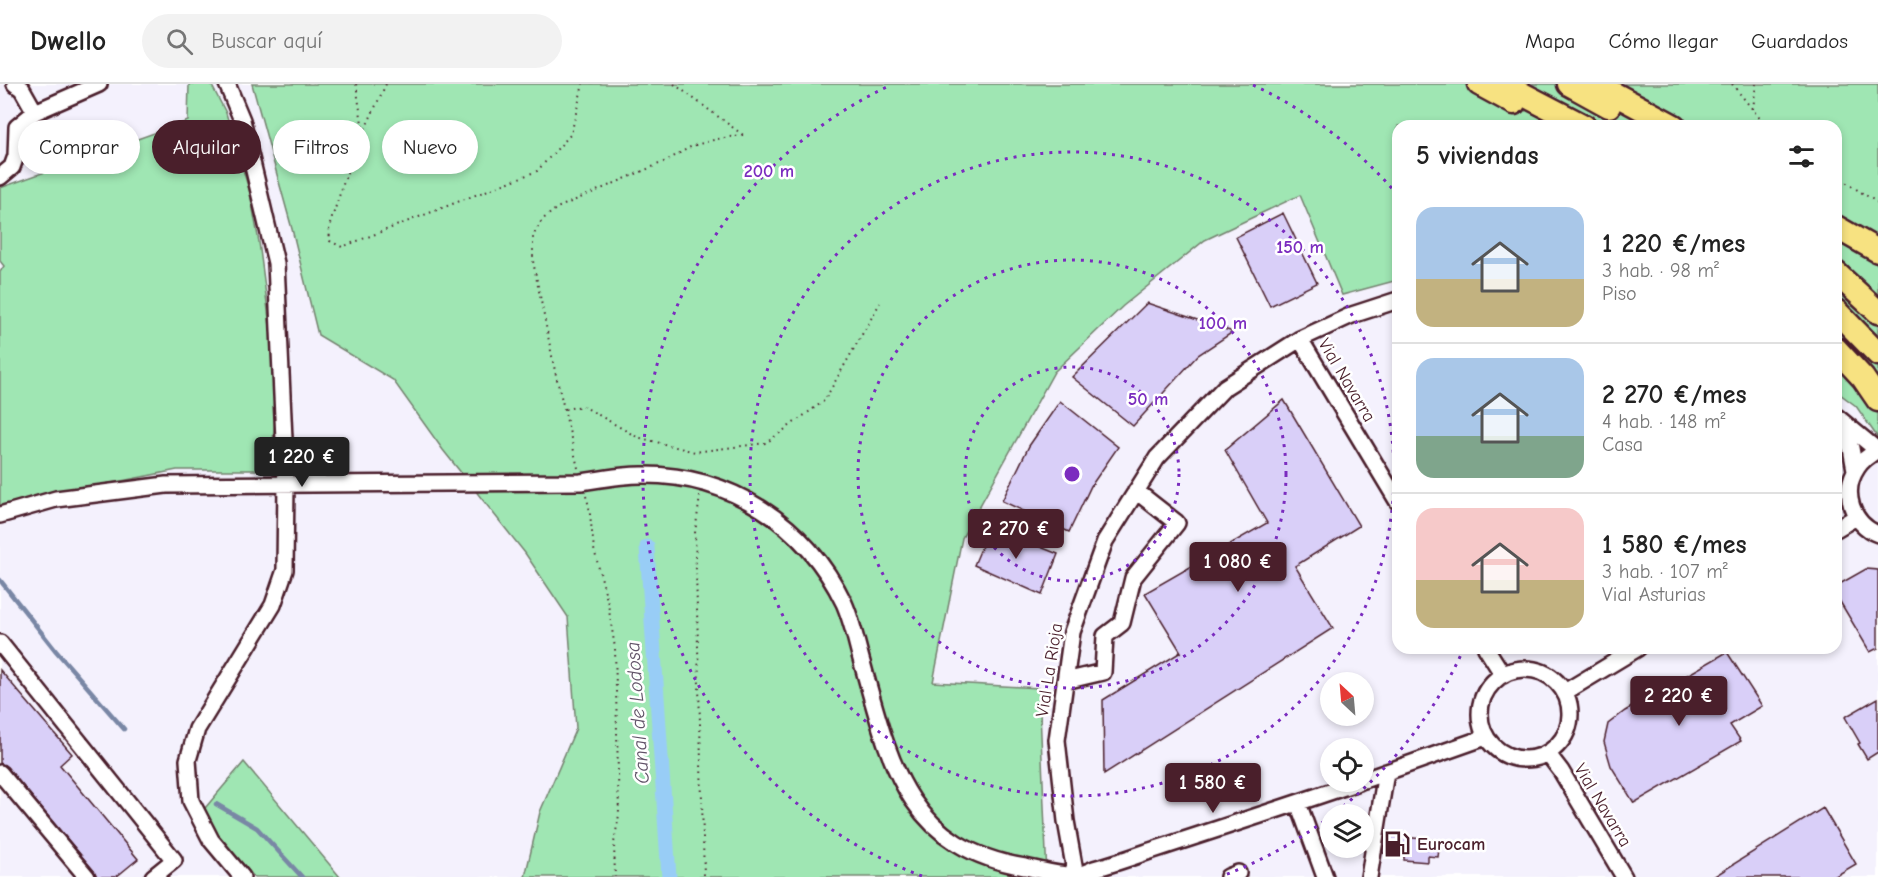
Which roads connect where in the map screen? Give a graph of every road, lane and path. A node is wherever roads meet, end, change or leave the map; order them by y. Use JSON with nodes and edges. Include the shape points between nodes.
{"nodes":[{"id":1,"x":15,"y":84,"type":"edge"},
{"id":2,"x":99,"y":84,"type":"edge"},
{"id":3,"x":227,"y":84,"type":"edge"},
{"id":4,"x":356,"y":84,"type":"edge"},
{"id":5,"x":386,"y":84,"type":"edge"},
{"id":6,"x":584,"y":84,"type":"edge"},
{"id":7,"x":674,"y":84,"type":"edge"},
{"id":8,"x":1479,"y":84,"type":"edge"},
{"id":9,"x":1503,"y":84,"type":"edge"},
{"id":10,"x":1569,"y":84,"type":"edge"},
{"id":11,"x":1596,"y":84,"type":"edge"},
{"id":12,"x":1732,"y":84,"type":"edge"},
{"id":13,"x":1756,"y":84,"type":"edge"},
{"id":14,"x":1753,"y":109,"type":"junction"},
{"id":15,"x":35,"y":112,"type":"junction"},
{"id":16,"x":361,"y":120,"type":"edge"},
{"id":17,"x":368,"y":120,"type":"edge"},
{"id":18,"x":1548,"y":120,"type":"edge"},
{"id":19,"x":1572,"y":120,"type":"edge"},
{"id":20,"x":1633,"y":120,"type":"edge"},
{"id":21,"x":1663,"y":120,"type":"edge"},
{"id":22,"x":1761,"y":120,"type":"edge"},
{"id":23,"x":346,"y":174,"type":"edge"},
{"id":24,"x":0,"y":177,"type":"edge"},
{"id":25,"x":1842,"y":180,"type":"edge"},
{"id":26,"x":1878,"y":203,"type":"edge"},
{"id":27,"x":1842,"y":230,"type":"edge"},
{"id":28,"x":1878,"y":251,"type":"edge"},
{"id":29,"x":1842,"y":279,"type":"edge"},
{"id":30,"x":1392,"y":302,"type":"edge"},
{"id":31,"x":880,"y":303,"type":"dead end"},
{"id":32,"x":1878,"y":312,"type":"edge"},
{"id":33,"x":1842,"y":317,"type":"edge"},
{"id":34,"x":1300,"y":339,"type":"junction"},
{"id":35,"x":1878,"y":354,"type":"edge"},
{"id":36,"x":1842,"y":355,"type":"edge"},
{"id":37,"x":1878,"y":400,"type":"edge"},
{"id":38,"x":565,"y":409,"type":"junction"},
{"id":39,"x":1842,"y":422,"type":"edge"},
{"id":40,"x":1842,"y":429,"type":"edge"},
{"id":41,"x":1878,"y":450,"type":"edge"},
{"id":42,"x":1855,"y":470,"type":"junction"},
{"id":43,"x":581,"y":482,"type":"junction"},
{"id":44,"x":703,"y":482,"type":"junction"},
{"id":45,"x":286,"y":483,"type":"junction"},
{"id":46,"x":1136,"y":491,"type":"junction"},
{"id":47,"x":1392,"y":492,"type":"edge"},
{"id":48,"x":0,"y":515,"type":"edge"},
{"id":49,"x":1856,"y":517,"type":"junction"},
{"id":50,"x":1842,"y":525,"type":"edge"},
{"id":51,"x":1878,"y":534,"type":"edge"},
{"id":52,"x":0,"y":643,"type":"edge"},
{"id":53,"x":1490,"y":654,"type":"edge"},
{"id":54,"x":1628,"y":654,"type":"edge"},
{"id":55,"x":1503,"y":675,"type":"junction"},
{"id":56,"x":1065,"y":681,"type":"junction"},
{"id":57,"x":1565,"y":692,"type":"junction"},
{"id":58,"x":1486,"y":737,"type":"junction"},
{"id":59,"x":1548,"y":754,"type":"junction"},
{"id":60,"x":1386,"y":772,"type":"junction"},
{"id":61,"x":0,"y":773,"type":"edge"},
{"id":62,"x":1374,"y":776,"type":"edge"},
{"id":63,"x":1330,"y":792,"type":"edge"},
{"id":64,"x":1298,"y":803,"type":"junction"},
{"id":65,"x":1076,"y":876,"type":"edge"},
{"id":66,"x":87,"y":877,"type":"edge"},
{"id":67,"x":153,"y":877,"type":"edge"},
{"id":68,"x":242,"y":877,"type":"edge"},
{"id":69,"x":615,"y":877,"type":"edge"},
{"id":70,"x":704,"y":877,"type":"edge"},
{"id":71,"x":1325,"y":877,"type":"edge"},
{"id":72,"x":1370,"y":877,"type":"edge"},
{"id":73,"x":1624,"y":877,"type":"edge"}],
"edges":[{"from":1,"to":15,"type":"street"},
{"from":2,"to":15,"type":"street"},
{"from":3,"to":45,"type":"street","via":[[242,120],[276,263]]},
{"from":4,"to":16,"type":"path"},
{"from":5,"to":17,"type":"path"},
{"from":6,"to":23,"type":"path","via":[[571,134],[537,171],[342,247],[330,241],[329,227]]},
{"from":7,"to":38,"type":"path","via":[[742,135],[692,146],[557,208],[542,220],[533,237],[533,261]]},
{"from":8,"to":18,"type":"highway"},
{"from":9,"to":19,"type":"highway"},
{"from":10,"to":20,"type":"highway"},
{"from":11,"to":21,"type":"highway"},
{"from":12,"to":14,"type":"path"},
{"from":13,"to":14,"type":"path"},
{"from":14,"to":22,"type":"path"},
{"from":15,"to":24,"type":"street","via":[[17,127],[16,156],[12,167]]},
{"from":25,"to":26,"type":"path"},
{"from":27,"to":28,"type":"highway"},
{"from":29,"to":32,"type":"highway"},
{"from":30,"to":34,"type":"street","name":"Vial La Rioja"},
{"from":31,"to":38,"type":"path","via":[[824,401],[766,443],[695,452],[637,437],[583,406]]},
{"from":33,"to":35,"type":"highway"},
{"from":34,"to":46,"type":"street","name":"Vial La Rioja","via":[[1225,387],[1157,458]]},
{"from":34,"to":47,"type":"street","name":"Vial Navarra"},
{"from":36,"to":37,"type":"highway"},
{"from":38,"to":43,"type":"path"},
{"from":39,"to":41,"type":"street"},
{"from":40,"to":42,"type":"street","via":[[1851,447]]},
{"from":41,"to":42,"type":"street"},
{"from":42,"to":49,"type":"street","via":[[1850,501]]},
{"from":43,"to":44,"type":"street","via":[[640,474]]},
{"from":43,"to":45,"type":"street"},
{"from":43,"to":69,"type":"path","via":[[589,506],[615,648],[619,815],[614,843]]},
{"from":44,"to":65,"type":"street","via":[[761,507],[812,550],[844,605],[886,748],[899,778],[928,819],[956,843],[982,857]]},
{"from":44,"to":70,"type":"path","via":[[695,532]]},
{"from":45,"to":48,"type":"street","via":[[166,485],[56,499]]},
{"from":45,"to":68,"type":"street","via":[[285,570],[273,605],[197,729],[188,760],[191,801],[211,840]]},
{"from":46,"to":56,"type":"street","name":"Vial La Rioja","via":[[1105,541],[1072,632]]},
{"from":46,"to":56,"type":"street","via":[[1177,523],[1132,578],[1122,623],[1105,636],[1103,672]]},
{"from":49,"to":50,"type":"street"},
{"from":49,"to":51,"type":"street"},
{"from":52,"to":67,"type":"street","via":[[174,860]]},
{"from":53,"to":55,"type":"street"},
{"from":54,"to":57,"type":"street"},
{"from":55,"to":57,"type":"street","via":[[1520,669],[1537,671],[1553,678]]},
{"from":55,"to":58,"type":"street","via":[[1482,702],[1480,720]]},
{"from":56,"to":65,"type":"street","name":"Vial La Rioja","via":[[1057,740]]},
{"from":57,"to":59,"type":"street","via":[[1569,726],[1561,742]]},
{"from":58,"to":59,"type":"street","via":[[1497,750],[1513,758],[1531,759]]},
{"from":58,"to":60,"type":"street"},
{"from":59,"to":73,"type":"street","name":"Vial Navarra"},
{"from":60,"to":62,"type":"street"},
{"from":60,"to":72,"type":"street"},
{"from":61,"to":66,"type":"street"},
{"from":63,"to":64,"type":"street"},
{"from":64,"to":65,"type":"street"},
{"from":64,"to":71,"type":"street"}]}
